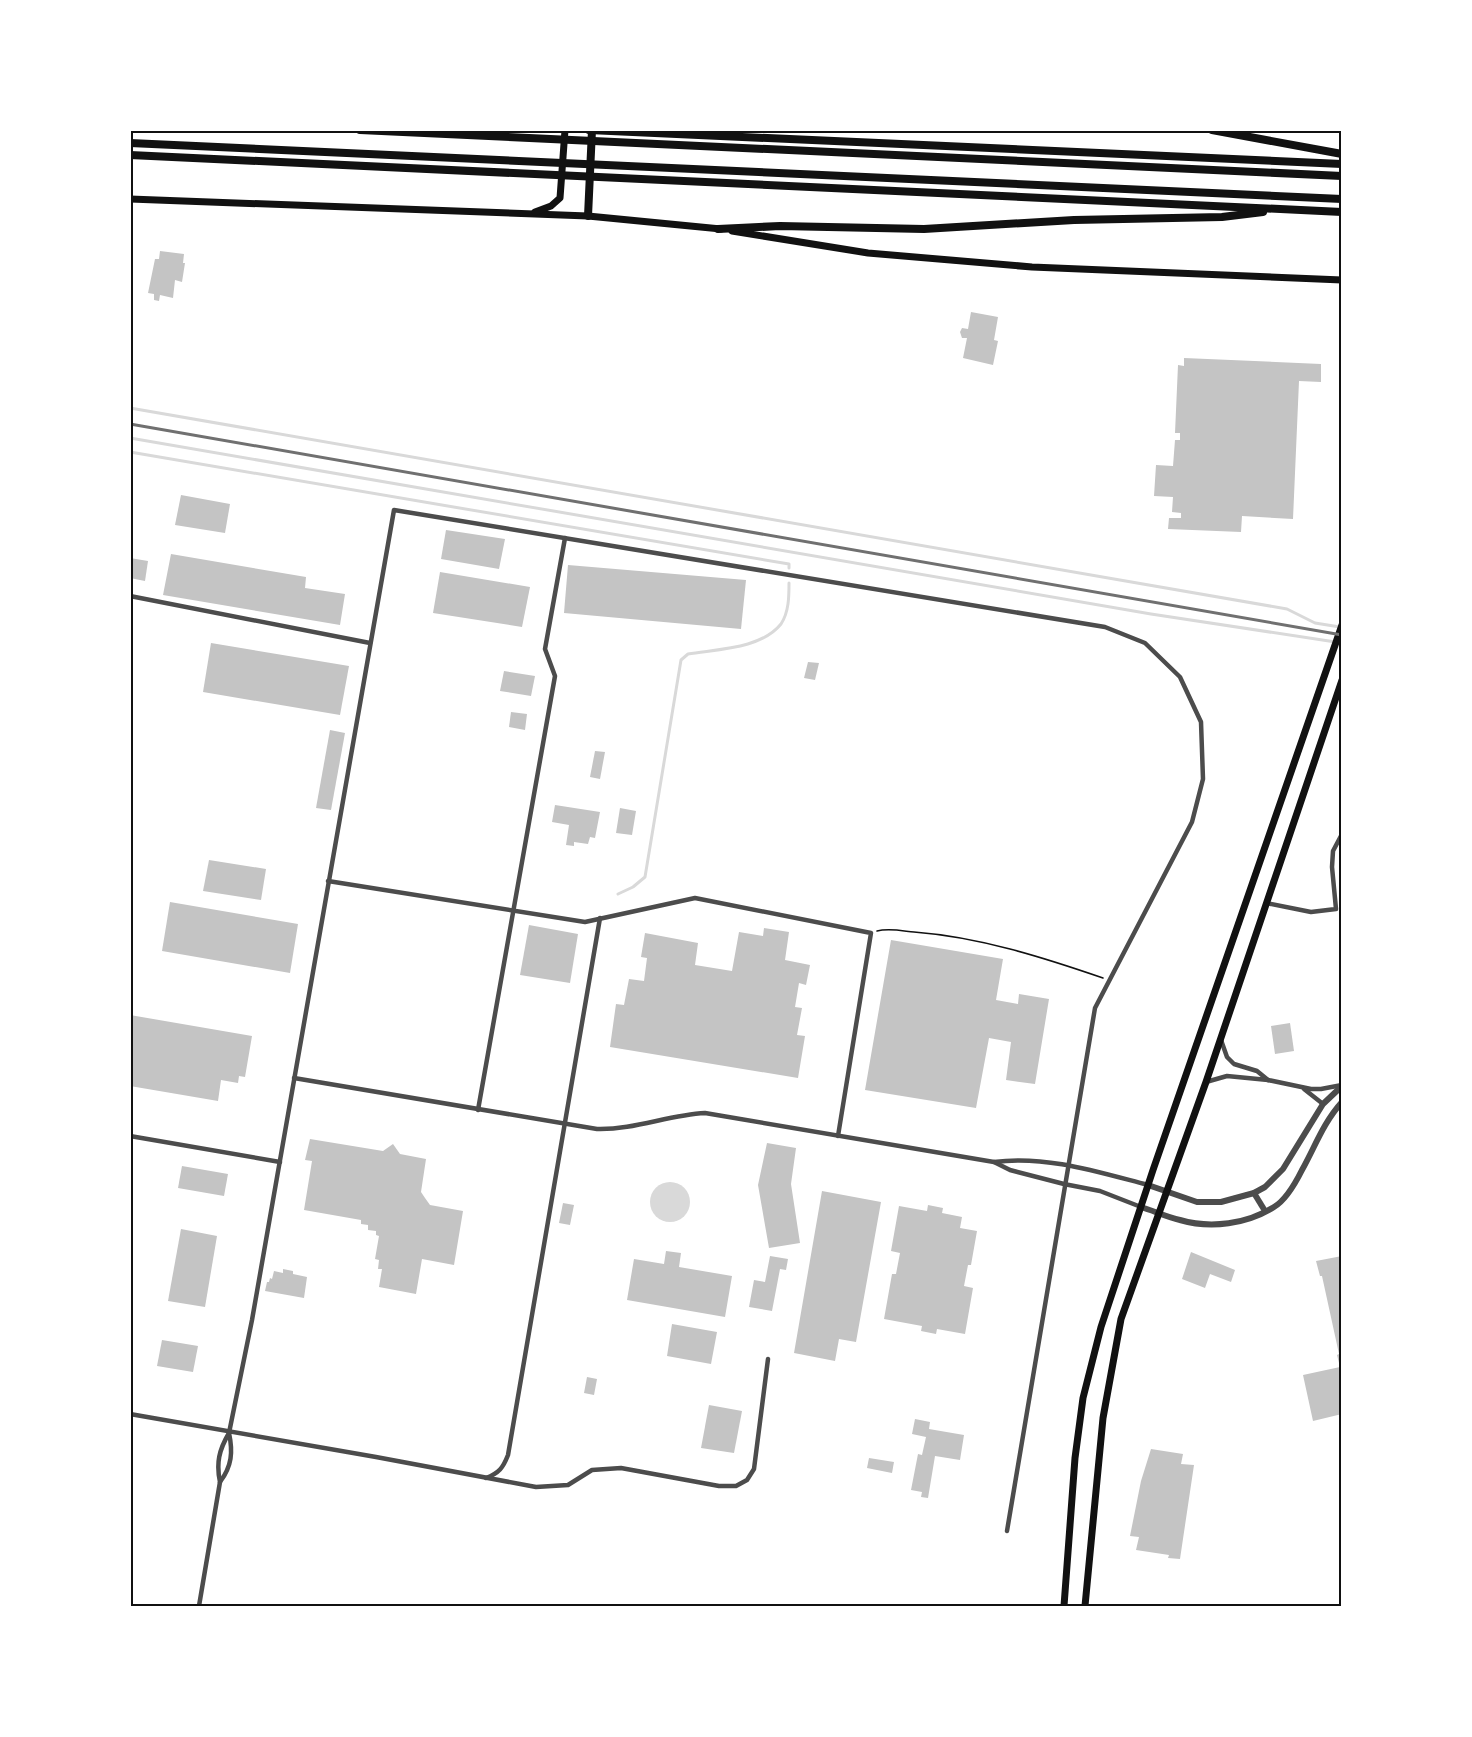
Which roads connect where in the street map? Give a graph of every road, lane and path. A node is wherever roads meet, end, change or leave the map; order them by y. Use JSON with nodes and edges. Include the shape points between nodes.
{"nodes":[{"id":1,"x":360,"y":130,"type":"edge"},
{"id":2,"x":565,"y":130,"type":"edge"},
{"id":3,"x":591,"y":130,"type":"edge"},
{"id":4,"x":1212,"y":130,"type":"edge"},
{"id":5,"x":130,"y":143,"type":"edge"},
{"id":6,"x":1341,"y":154,"type":"edge"},
{"id":7,"x":130,"y":155,"type":"edge"},
{"id":8,"x":1341,"y":164,"type":"edge"},
{"id":9,"x":1341,"y":176,"type":"edge"},
{"id":10,"x":1341,"y":198,"type":"edge"},
{"id":11,"x":130,"y":199,"type":"edge"},
{"id":12,"x":1287,"y":209,"type":"junction"},
{"id":13,"x":1341,"y":212,"type":"edge"},
{"id":14,"x":533,"y":213,"type":"junction"},
{"id":15,"x":588,"y":216,"type":"junction"},
{"id":16,"x":718,"y":229,"type":"junction"},
{"id":17,"x":1341,"y":280,"type":"edge"},
{"id":18,"x":565,"y":538,"type":"junction"},
{"id":19,"x":130,"y":596,"type":"edge"},
{"id":20,"x":1341,"y":625,"type":"edge"},
{"id":21,"x":370,"y":643,"type":"junction"},
{"id":22,"x":1341,"y":680,"type":"edge"},
{"id":23,"x":1341,"y":834,"type":"edge"},
{"id":24,"x":328,"y":880,"type":"junction"},
{"id":25,"x":1266,"y":903,"type":"junction"},
{"id":26,"x":515,"y":910,"type":"junction"},
{"id":27,"x":600,"y":918,"type":"junction"},
{"id":28,"x":871,"y":933,"type":"junction"},
{"id":29,"x":1109,"y":980,"type":"junction"},
{"id":30,"x":1220,"y":1038,"type":"junction"},
{"id":31,"x":294,"y":1078,"type":"junction"},
{"id":32,"x":1269,"y":1080,"type":"junction"},
{"id":33,"x":1206,"y":1082,"type":"junction"},
{"id":34,"x":1341,"y":1085,"type":"edge"},
{"id":35,"x":1301,"y":1087,"type":"junction"},
{"id":36,"x":1341,"y":1102,"type":"edge"},
{"id":37,"x":1323,"y":1104,"type":"junction"},
{"id":38,"x":478,"y":1110,"type":"junction"},
{"id":39,"x":1333,"y":1112,"type":"junction"},
{"id":40,"x":564,"y":1125,"type":"junction"},
{"id":41,"x":130,"y":1136,"type":"edge"},
{"id":42,"x":838,"y":1136,"type":"junction"},
{"id":43,"x":280,"y":1162,"type":"junction"},
{"id":44,"x":994,"y":1162,"type":"junction"},
{"id":45,"x":1067,"y":1166,"type":"junction"},
{"id":46,"x":1064,"y":1184,"type":"junction"},
{"id":47,"x":1148,"y":1185,"type":"junction"},
{"id":48,"x":1167,"y":1193,"type":"junction"},
{"id":49,"x":1254,"y":1193,"type":"junction"},
{"id":50,"x":1141,"y":1207,"type":"junction"},
{"id":51,"x":1265,"y":1211,"type":"junction"},
{"id":52,"x":1160,"y":1212,"type":"junction"},
{"id":53,"x":768,"y":1359,"type":"dead end"},
{"id":54,"x":130,"y":1414,"type":"edge"},
{"id":55,"x":229,"y":1433,"type":"junction"},
{"id":56,"x":486,"y":1478,"type":"junction"},
{"id":57,"x":220,"y":1482,"type":"junction"},
{"id":58,"x":1007,"y":1531,"type":"dead end"},
{"id":59,"x":200,"y":1606,"type":"edge"},
{"id":60,"x":1064,"y":1606,"type":"edge"},
{"id":61,"x":1085,"y":1606,"type":"edge"}],
"edges":[{"from":1,"to":9,"type":"highway"},
{"from":2,"to":14,"type":"main road","via":[[560,198]]},
{"from":3,"to":8,"type":"highway"},
{"from":3,"to":15,"type":"main road"},
{"from":4,"to":6,"type":"highway"},
{"from":5,"to":10,"type":"highway"},
{"from":7,"to":12,"type":"highway"},
{"from":11,"to":14,"type":"main road"},
{"from":12,"to":13,"type":"highway"},
{"from":12,"to":16,"type":"highway","via":[[1222,217],[924,229]]},
{"from":14,"to":15,"type":"main road"},
{"from":15,"to":16,"type":"main road"},
{"from":16,"to":17,"type":"main road","via":[[868,254],[1032,267]]},
{"from":18,"to":21,"type":"street","via":[[394,510]]},
{"from":18,"to":26,"type":"street","via":[[545,649],[555,676]]},
{"from":18,"to":29,"type":"street","via":[[1105,627],[1145,643],[1180,677],[1201,722],[1203,780],[1192,822]]},
{"from":19,"to":21,"type":"street"},
{"from":20,"to":47,"type":"main road"},
{"from":21,"to":24,"type":"street"},
{"from":22,"to":25,"type":"main road"},
{"from":23,"to":25,"type":"street","via":[[1333,851],[1336,909],[1311,912]]},
{"from":24,"to":26,"type":"street"},
{"from":24,"to":31,"type":"street"},
{"from":25,"to":30,"type":"main road"},
{"from":26,"to":27,"type":"street","via":[[585,922]]},
{"from":26,"to":38,"type":"street"},
{"from":27,"to":28,"type":"street","via":[[695,898]]},
{"from":27,"to":40,"type":"street"},
{"from":28,"to":29,"type":"path","via":[[881,930],[970,939]]},
{"from":28,"to":42,"type":"street"},
{"from":29,"to":45,"type":"street","via":[[1095,1008]]},
{"from":30,"to":32,"type":"street","via":[[1234,1064],[1257,1071]]},
{"from":30,"to":33,"type":"main road"},
{"from":31,"to":38,"type":"street"},
{"from":31,"to":43,"type":"street"},
{"from":32,"to":33,"type":"street","via":[[1227,1076]]},
{"from":32,"to":35,"type":"street"},
{"from":33,"to":48,"type":"main road"},
{"from":34,"to":35,"type":"street"},
{"from":34,"to":37,"type":"street"},
{"from":35,"to":37,"type":"street"},
{"from":36,"to":39,"type":"street"},
{"from":37,"to":39,"type":"street"},
{"from":37,"to":49,"type":"street","via":[[1283,1169]]},
{"from":38,"to":40,"type":"street"},
{"from":39,"to":51,"type":"street","via":[[1291,1189]]},
{"from":40,"to":42,"type":"street","via":[[616,1130],[668,1117],[705,1113]]},
{"from":40,"to":56,"type":"street","via":[[508,1455],[499,1473]]},
{"from":41,"to":43,"type":"street"},
{"from":42,"to":44,"type":"street"},
{"from":43,"to":55,"type":"street"},
{"from":44,"to":45,"type":"street","via":[[1018,1160]]},
{"from":44,"to":46,"type":"street"},
{"from":45,"to":46,"type":"street"},
{"from":45,"to":47,"type":"street"},
{"from":46,"to":50,"type":"street","via":[[1100,1191]]},
{"from":46,"to":58,"type":"street"},
{"from":47,"to":48,"type":"street"},
{"from":47,"to":50,"type":"main road"},
{"from":48,"to":49,"type":"street","via":[[1197,1202],[1221,1202]]},
{"from":48,"to":52,"type":"main road"},
{"from":49,"to":51,"type":"street"},
{"from":50,"to":52,"type":"street"},
{"from":50,"to":60,"type":"main road","via":[[1101,1327],[1083,1398]]},
{"from":51,"to":52,"type":"street","via":[[1230,1224],[1206,1225]]},
{"from":52,"to":61,"type":"main road","via":[[1121,1318],[1103,1418]]},
{"from":53,"to":56,"type":"street","via":[[754,1469],[747,1480],[736,1486],[621,1468],[592,1470],[568,1485],[536,1487]]},
{"from":54,"to":55,"type":"street"},
{"from":55,"to":56,"type":"street"},
{"from":55,"to":57,"type":"street","via":[[220,1448]]},
{"from":55,"to":57,"type":"street","via":[[233,1450],[229,1470]]},
{"from":57,"to":59,"type":"street"}]}
